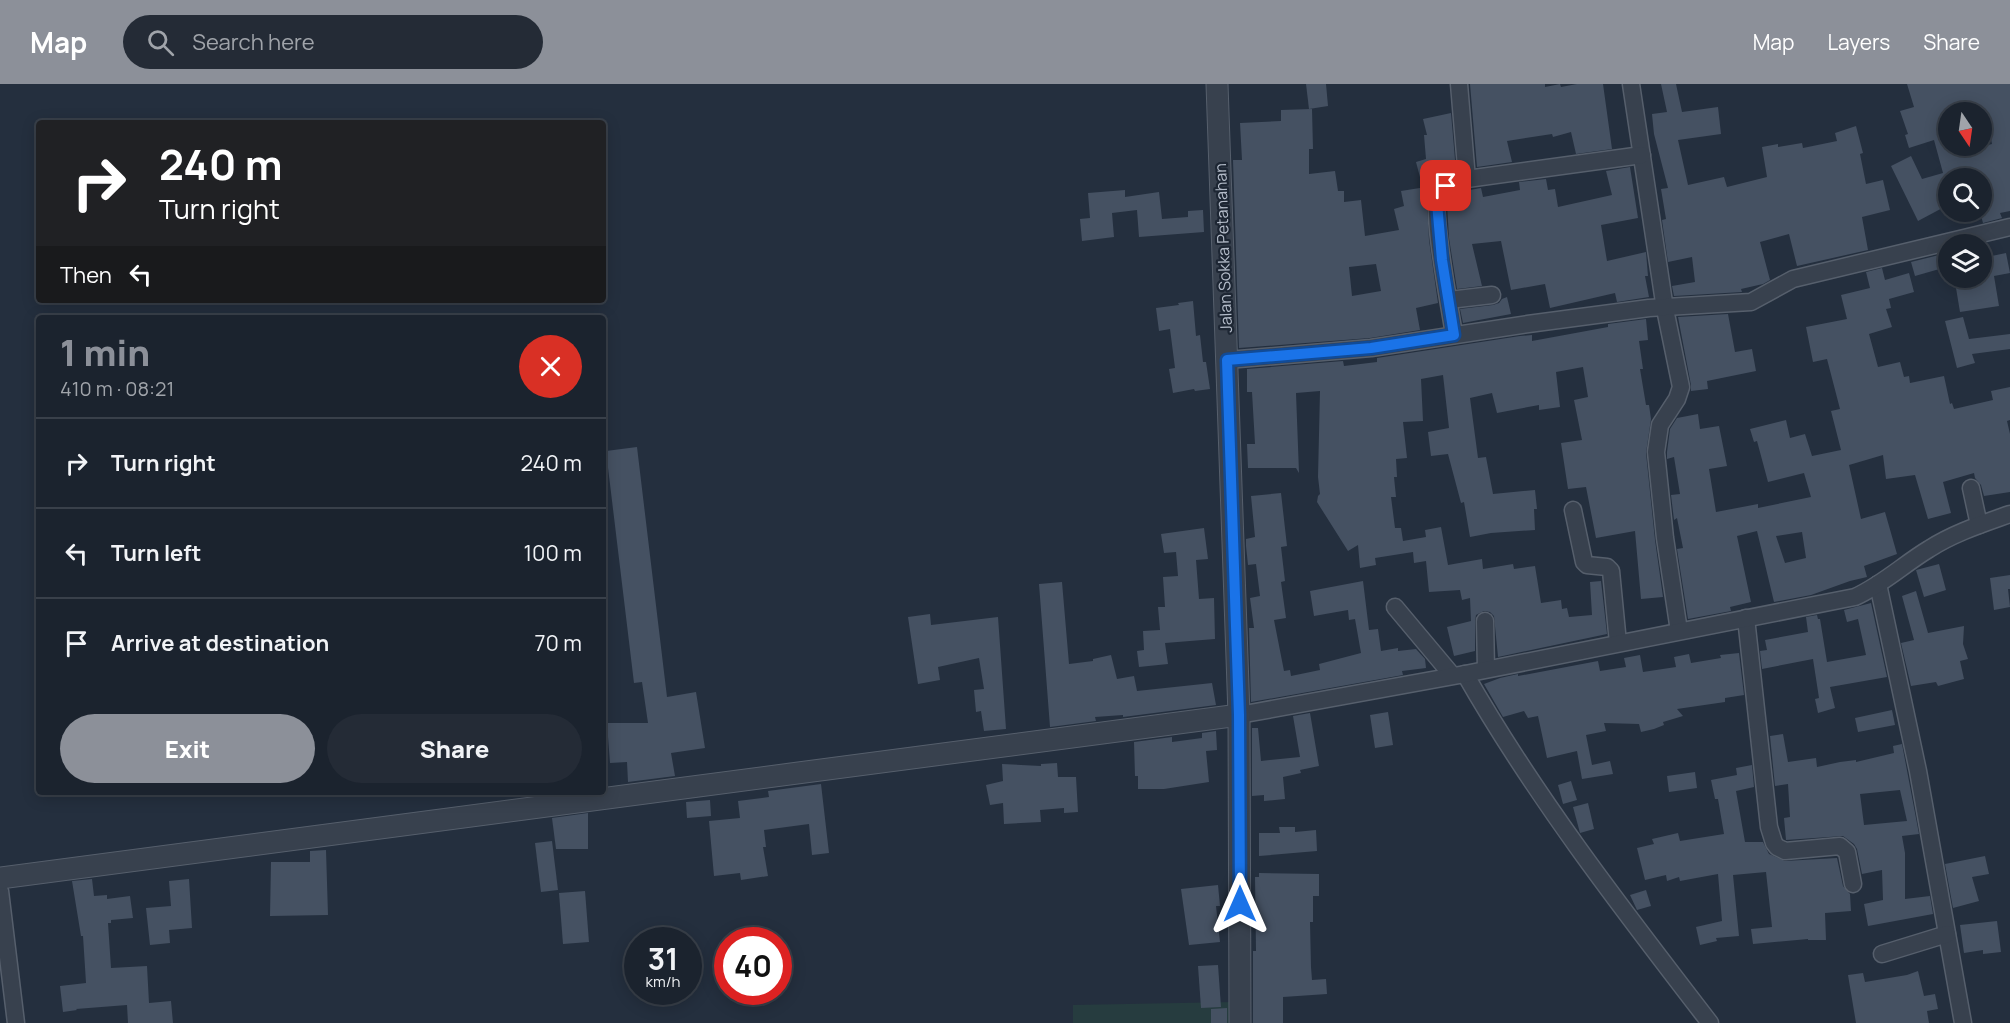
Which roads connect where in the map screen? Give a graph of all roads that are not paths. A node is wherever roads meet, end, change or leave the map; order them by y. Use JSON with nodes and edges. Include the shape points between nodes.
{"nodes":[{"id":1,"x":1217,"y":84,"type":"edge"},
{"id":2,"x":1459,"y":84,"type":"edge"},
{"id":3,"x":1631,"y":84,"type":"edge"},
{"id":4,"x":1642,"y":155,"type":"junction"},
{"id":5,"x":1467,"y":179,"type":"junction"},
{"id":6,"x":2010,"y":227,"type":"edge"},
{"id":7,"x":1492,"y":295,"type":"dead end"},
{"id":8,"x":1449,"y":300,"type":"junction"},
{"id":9,"x":1665,"y":309,"type":"junction"},
{"id":10,"x":1454,"y":335,"type":"junction"},
{"id":11,"x":1227,"y":360,"type":"junction"},
{"id":12,"x":1971,"y":488,"type":"dead end"},
{"id":13,"x":1574,"y":510,"type":"dead end"},
{"id":14,"x":2010,"y":514,"type":"edge"},
{"id":15,"x":1979,"y":525,"type":"junction"},
{"id":16,"x":1878,"y":584,"type":"junction"},
{"id":17,"x":1395,"y":607,"type":"dead end"},
{"id":18,"x":1746,"y":618,"type":"junction"},
{"id":19,"x":1485,"y":621,"type":"dead end"},
{"id":20,"x":1679,"y":631,"type":"junction"},
{"id":21,"x":1618,"y":643,"type":"junction"},
{"id":22,"x":1486,"y":669,"type":"junction"},
{"id":23,"x":1459,"y":675,"type":"junction"},
{"id":24,"x":1239,"y":715,"type":"junction"},
{"id":25,"x":0,"y":878,"type":"edge"},
{"id":26,"x":1853,"y":884,"type":"dead end"},
{"id":27,"x":0,"y":891,"type":"edge"},
{"id":28,"x":1947,"y":934,"type":"junction"},
{"id":29,"x":1882,"y":954,"type":"dead end"},
{"id":30,"x":16,"y":1023,"type":"edge"},
{"id":31,"x":1240,"y":1023,"type":"edge"},
{"id":32,"x":1710,"y":1023,"type":"edge"},
{"id":33,"x":1963,"y":1023,"type":"edge"}],
"edges":[{"from":1,"to":11,"type":"street","name":"Jalan Sokka Petanahan"},
{"from":2,"to":5,"type":"street"},
{"from":3,"to":4,"type":"street"},
{"from":4,"to":5,"type":"street"},
{"from":4,"to":9,"type":"street"},
{"from":5,"to":8,"type":"street","via":[[1446,186],[1437,203]]},
{"from":6,"to":9,"type":"street","via":[[1793,279],[1751,302]]},
{"from":7,"to":8,"type":"street"},
{"from":8,"to":10,"type":"street"},
{"from":9,"to":10,"type":"street"},
{"from":9,"to":20,"type":"street","via":[[1681,387],[1662,420],[1656,452]]},
{"from":10,"to":11,"type":"street","via":[[1371,348]]},
{"from":11,"to":24,"type":"street","name":"Jalan Sokka Petanahan"},
{"from":12,"to":15,"type":"street"},
{"from":13,"to":21,"type":"street","via":[[1584,562],[1611,571]]},
{"from":14,"to":15,"type":"street"},
{"from":15,"to":16,"type":"street","via":[[1948,537]]},
{"from":16,"to":18,"type":"street","via":[[1855,597]]},
{"from":16,"to":28,"type":"street","via":[[1918,771]]},
{"from":17,"to":23,"type":"street"},
{"from":18,"to":20,"type":"street"},
{"from":18,"to":26,"type":"street","via":[[1774,843],[1785,851],[1840,846],[1849,857]]},
{"from":19,"to":22,"type":"street"},
{"from":20,"to":21,"type":"street"},
{"from":21,"to":22,"type":"street"},
{"from":22,"to":23,"type":"street"},
{"from":23,"to":24,"type":"street"},
{"from":23,"to":32,"type":"street","via":[[1624,912]]},
{"from":24,"to":25,"type":"street"},
{"from":24,"to":31,"type":"street","name":"Jalan Sokka Petanahan"},
{"from":27,"to":30,"type":"street"},
{"from":28,"to":29,"type":"street"},
{"from":28,"to":33,"type":"street"}]}
